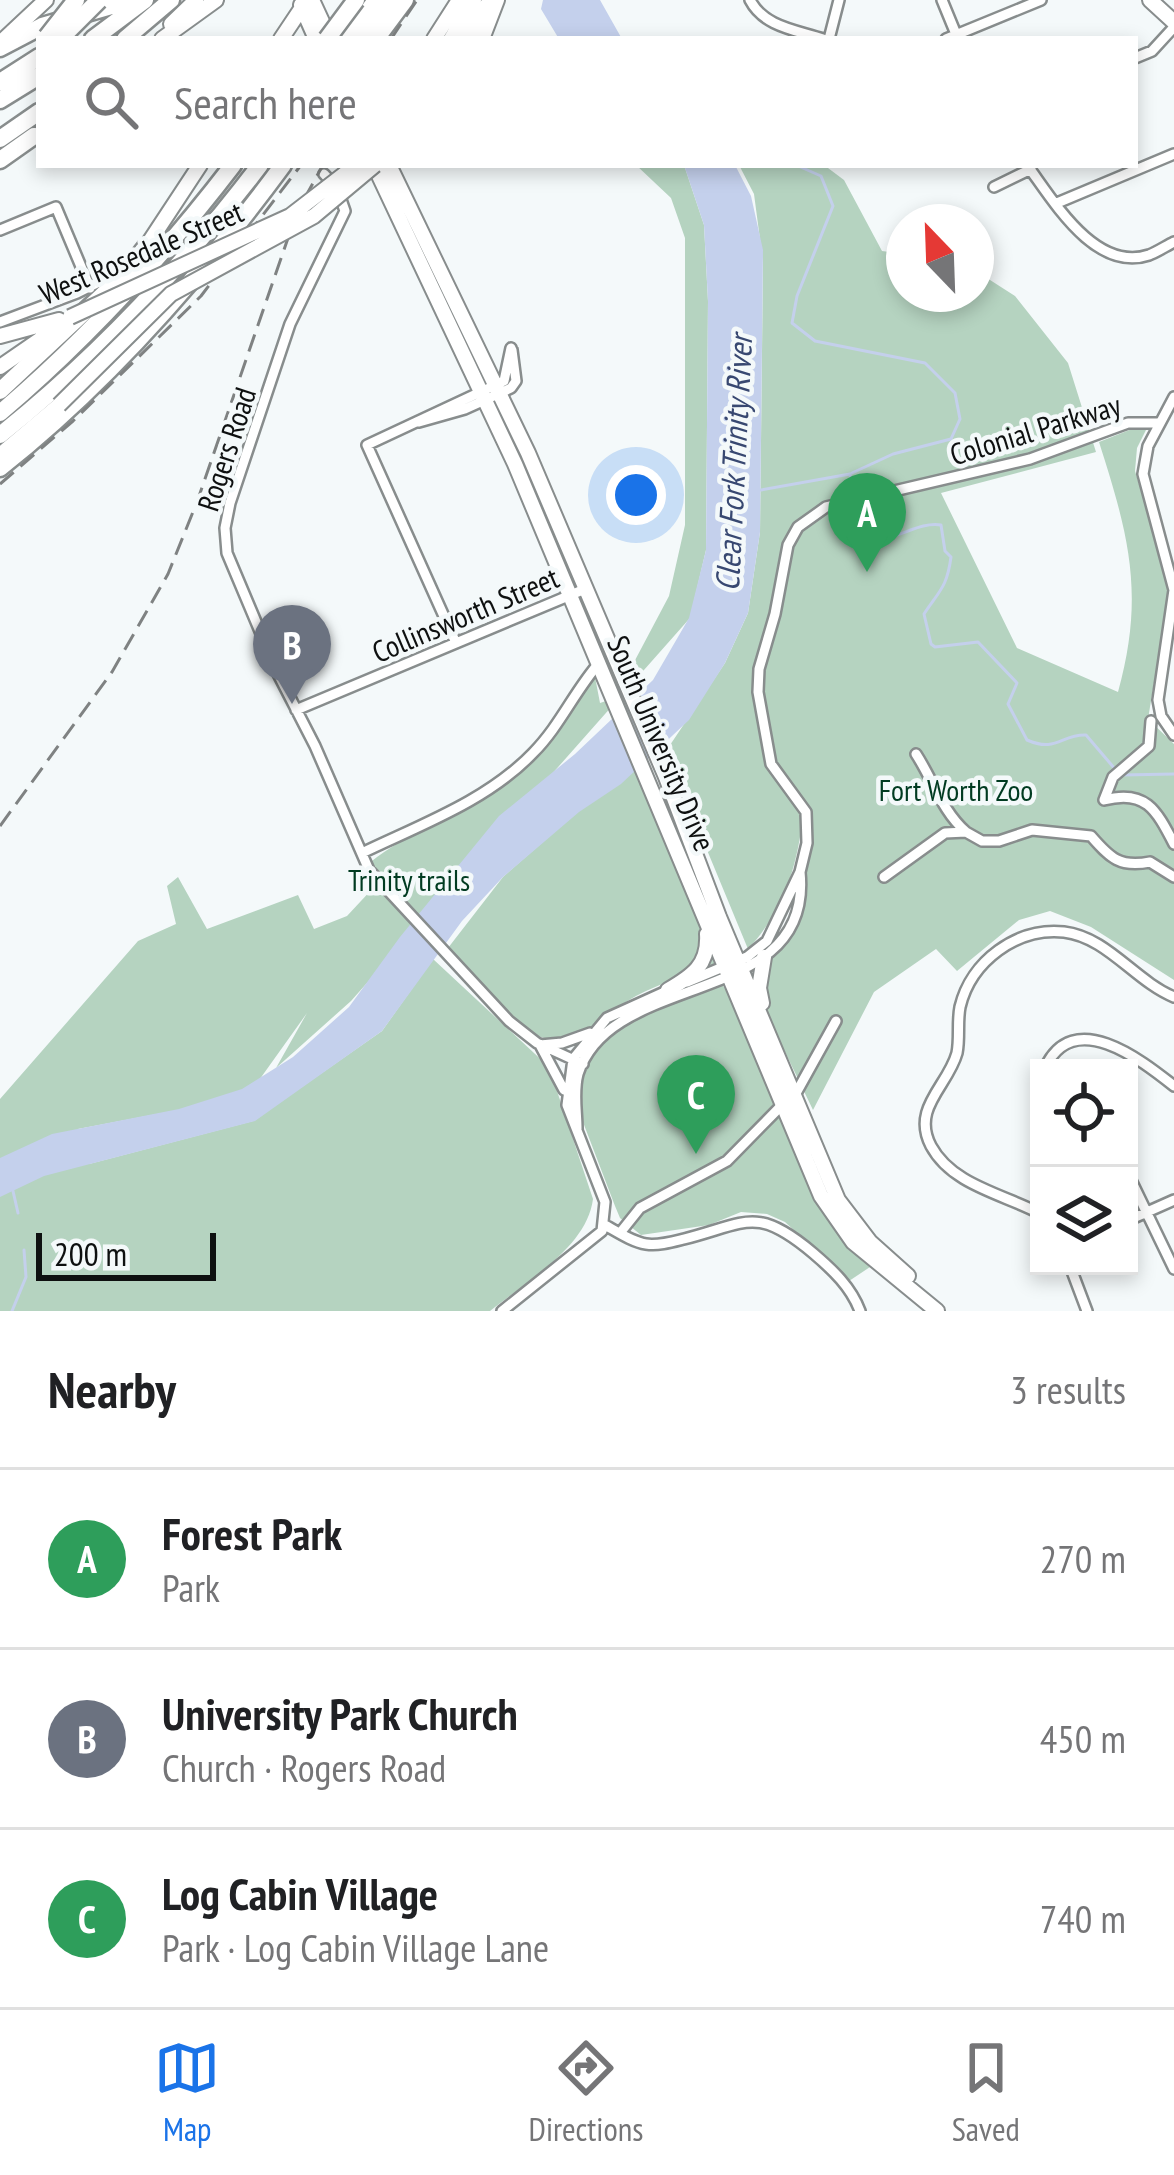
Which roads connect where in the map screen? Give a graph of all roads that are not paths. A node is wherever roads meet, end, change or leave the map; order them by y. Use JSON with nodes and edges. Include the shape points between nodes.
{"nodes":[{"id":1,"x":46,"y":0,"type":"edge"},
{"id":2,"x":76,"y":0,"type":"edge"},
{"id":3,"x":99,"y":0,"type":"edge"},
{"id":4,"x":132,"y":0,"type":"edge"},
{"id":5,"x":145,"y":0,"type":"edge"},
{"id":6,"x":171,"y":0,"type":"edge"},
{"id":7,"x":196,"y":0,"type":"edge"},
{"id":8,"x":216,"y":0,"type":"edge"},
{"id":9,"x":344,"y":0,"type":"edge"},
{"id":10,"x":356,"y":0,"type":"edge"},
{"id":11,"x":376,"y":0,"type":"edge"},
{"id":12,"x":391,"y":0,"type":"edge"},
{"id":13,"x":405,"y":0,"type":"edge"},
{"id":14,"x":459,"y":0,"type":"edge"},
{"id":15,"x":474,"y":0,"type":"edge"},
{"id":16,"x":494,"y":0,"type":"edge"},
{"id":17,"x":750,"y":0,"type":"edge"},
{"id":18,"x":838,"y":0,"type":"edge"},
{"id":19,"x":942,"y":0,"type":"edge"},
{"id":20,"x":1041,"y":0,"type":"edge"},
{"id":21,"x":1150,"y":0,"type":"edge"},
{"id":22,"x":305,"y":2,"type":"edge"},
{"id":23,"x":1174,"y":25,"type":"edge"},
{"id":24,"x":51,"y":36,"type":"edge"},
{"id":25,"x":53,"y":36,"type":"edge"},
{"id":26,"x":97,"y":36,"type":"edge"},
{"id":27,"x":129,"y":36,"type":"edge"},
{"id":28,"x":161,"y":36,"type":"edge"},
{"id":29,"x":162,"y":36,"type":"edge"},
{"id":30,"x":283,"y":36,"type":"edge"},
{"id":31,"x":322,"y":36,"type":"edge"},
{"id":32,"x":325,"y":36,"type":"edge"},
{"id":33,"x":326,"y":36,"type":"edge"},
{"id":34,"x":350,"y":36,"type":"edge"},
{"id":35,"x":363,"y":36,"type":"edge"},
{"id":36,"x":378,"y":36,"type":"edge"},
{"id":37,"x":436,"y":36,"type":"edge"},
{"id":38,"x":453,"y":36,"type":"edge"},
{"id":39,"x":468,"y":36,"type":"edge"},
{"id":40,"x":483,"y":36,"type":"edge"},
{"id":41,"x":816,"y":36,"type":"edge"},
{"id":42,"x":827,"y":36,"type":"edge"},
{"id":43,"x":952,"y":36,"type":"edge"},
{"id":44,"x":958,"y":36,"type":"edge"},
{"id":45,"x":0,"y":45,"type":"edge"},
{"id":46,"x":36,"y":51,"type":"edge"},
{"id":47,"x":1138,"y":57,"type":"edge"},
{"id":48,"x":36,"y":59,"type":"edge"},
{"id":49,"x":36,"y":78,"type":"edge"},
{"id":50,"x":5,"y":79,"type":"edge"},
{"id":51,"x":0,"y":100,"type":"edge"},
{"id":52,"x":36,"y":104,"type":"edge"},
{"id":53,"x":36,"y":114,"type":"edge"},
{"id":54,"x":0,"y":125,"type":"edge"},
{"id":55,"x":36,"y":134,"type":"edge"},
{"id":56,"x":0,"y":139,"type":"edge"},
{"id":57,"x":1174,"y":154,"type":"edge"},
{"id":58,"x":0,"y":163,"type":"edge"},
{"id":59,"x":198,"y":168,"type":"edge"},
{"id":60,"x":231,"y":168,"type":"edge"},
{"id":61,"x":258,"y":168,"type":"edge"},
{"id":62,"x":281,"y":168,"type":"edge"},
{"id":63,"x":352,"y":168,"type":"edge"},
{"id":64,"x":379,"y":168,"type":"edge"},
{"id":65,"x":382,"y":168,"type":"edge"},
{"id":66,"x":383,"y":168,"type":"edge"},
{"id":67,"x":400,"y":168,"type":"edge"},
{"id":68,"x":1027,"y":168,"type":"edge"},
{"id":69,"x":1030,"y":168,"type":"edge"},
{"id":70,"x":324,"y":174,"type":"dead end"},
{"id":71,"x":994,"y":187,"type":"dead end"},
{"id":72,"x":405,"y":200,"type":"junction"},
{"id":73,"x":1057,"y":203,"type":"junction"},
{"id":74,"x":0,"y":230,"type":"edge"},
{"id":75,"x":1174,"y":242,"type":"edge"},
{"id":76,"x":146,"y":247,"type":"junction"},
{"id":77,"x":420,"y":247,"type":"junction"},
{"id":78,"x":90,"y":288,"type":"junction"},
{"id":79,"x":66,"y":321,"type":"junction"},
{"id":80,"x":0,"y":322,"type":"edge"},
{"id":81,"x":0,"y":336,"type":"edge"},
{"id":82,"x":0,"y":368,"type":"edge"},
{"id":83,"x":0,"y":391,"type":"edge"},
{"id":84,"x":491,"y":392,"type":"junction"},
{"id":85,"x":1174,"y":397,"type":"edge"},
{"id":86,"x":0,"y":412,"type":"edge"},
{"id":87,"x":1157,"y":423,"type":"junction"},
{"id":88,"x":0,"y":435,"type":"edge"},
{"id":89,"x":0,"y":455,"type":"edge"},
{"id":90,"x":0,"y":468,"type":"edge"},
{"id":91,"x":578,"y":592,"type":"junction"},
{"id":92,"x":456,"y":643,"type":"junction"},
{"id":93,"x":600,"y":662,"type":"junction"},
{"id":94,"x":626,"y":681,"type":"junction"},
{"id":95,"x":296,"y":710,"type":"junction"},
{"id":96,"x":1151,"y":721,"type":"dead end"},
{"id":97,"x":1174,"y":735,"type":"edge"},
{"id":98,"x":916,"y":754,"type":"dead end"},
{"id":99,"x":965,"y":832,"type":"junction"},
{"id":100,"x":1174,"y":844,"type":"edge"},
{"id":101,"x":362,"y":853,"type":"junction"},
{"id":102,"x":800,"y":872,"type":"junction"},
{"id":103,"x":884,"y":877,"type":"dead end"},
{"id":104,"x":1174,"y":877,"type":"edge"},
{"id":105,"x":705,"y":917,"type":"junction"},
{"id":106,"x":764,"y":957,"type":"junction"},
{"id":107,"x":733,"y":969,"type":"junction"},
{"id":108,"x":668,"y":990,"type":"junction"},
{"id":109,"x":1174,"y":997,"type":"edge"},
{"id":110,"x":836,"y":1021,"type":"dead end"},
{"id":111,"x":591,"y":1032,"type":"junction"},
{"id":112,"x":540,"y":1045,"type":"junction"},
{"id":113,"x":777,"y":1054,"type":"junction"},
{"id":114,"x":1051,"y":1059,"type":"edge"},
{"id":115,"x":1136,"y":1059,"type":"edge"},
{"id":116,"x":1138,"y":1060,"type":"edge"},
{"id":117,"x":578,"y":1061,"type":"junction"},
{"id":118,"x":784,"y":1071,"type":"junction"},
{"id":119,"x":806,"y":1076,"type":"junction"},
{"id":120,"x":1174,"y":1086,"type":"edge"},
{"id":121,"x":567,"y":1101,"type":"junction"},
{"id":122,"x":788,"y":1101,"type":"junction"},
{"id":123,"x":577,"y":1132,"type":"junction"},
{"id":124,"x":1138,"y":1192,"type":"edge"},
{"id":125,"x":1174,"y":1200,"type":"edge"},
{"id":126,"x":1030,"y":1209,"type":"edge"},
{"id":127,"x":1149,"y":1211,"type":"junction"},
{"id":128,"x":1138,"y":1216,"type":"edge"},
{"id":129,"x":603,"y":1224,"type":"junction"},
{"id":130,"x":620,"y":1233,"type":"junction"},
{"id":131,"x":1174,"y":1269,"type":"edge"},
{"id":132,"x":1073,"y":1275,"type":"edge"},
{"id":133,"x":502,"y":1311,"type":"edge"},
{"id":134,"x":860,"y":1311,"type":"edge"},
{"id":135,"x":937,"y":1311,"type":"edge"},
{"id":136,"x":948,"y":1311,"type":"edge"},
{"id":137,"x":1087,"y":1311,"type":"edge"}],
"edges":[{"from":1,"to":45,"type":"main road"},
{"from":2,"to":24,"type":"highway","bridge":true},
{"from":3,"to":25,"type":"highway","bridge":true},
{"from":4,"to":45,"type":"highway"},
{"from":5,"to":26,"type":"highway"},
{"from":6,"to":27,"type":"highway"},
{"from":7,"to":28,"type":"main road"},
{"from":8,"to":29,"type":"main road"},
{"from":9,"to":32,"type":"highway","bridge":true},
{"from":10,"to":33,"type":"highway","bridge":true},
{"from":11,"to":34,"type":"highway"},
{"from":12,"to":35,"type":"highway"},
{"from":13,"to":36,"type":"highway"},
{"from":14,"to":37,"type":"main road"},
{"from":15,"to":38,"type":"main road"},
{"from":16,"to":39,"type":"main road"},
{"from":16,"to":40,"type":"main road"},
{"from":17,"to":41,"type":"street","via":[[771,22]]},
{"from":18,"to":42,"type":"street"},
{"from":19,"to":43,"type":"street"},
{"from":20,"to":44,"type":"street"},
{"from":21,"to":23,"type":"main road"},
{"from":22,"to":30,"type":"main road"},
{"from":22,"to":31,"type":"main road"},
{"from":23,"to":47,"type":"street"},
{"from":46,"to":50,"type":"highway"},
{"from":48,"to":50,"type":"highway"},
{"from":49,"to":51,"type":"highway"},
{"from":52,"to":54,"type":"highway"},
{"from":53,"to":56,"type":"highway"},
{"from":55,"to":58,"type":"highway"},
{"from":57,"to":73,"type":"street"},
{"from":59,"to":76,"type":"main road"},
{"from":60,"to":86,"type":"highway","via":[[83,336]]},
{"from":61,"to":88,"type":"highway","via":[[120,329]]},
{"from":62,"to":90,"type":"highway","via":[[149,328]]},
{"from":63,"to":79,"type":"main road","name":"West Rosedale Street","bridge":true,"via":[[290,216]]},
{"from":64,"to":89,"type":"main road","name":"West Rosedale Street","bridge":true,"via":[[314,216],[171,294]]},
{"from":65,"to":77,"type":"main road","via":[[387,196]]},
{"from":66,"to":72,"type":"main road","name":"South University Drive"},
{"from":67,"to":72,"type":"main road"},
{"from":68,"to":71,"type":"street"},
{"from":69,"to":73,"type":"street"},
{"from":70,"to":95,"type":"street","name":"Rogers Road","via":[[345,211],[290,324],[224,536]]},
{"from":72,"to":77,"type":"main road","name":"South University Drive"},
{"from":73,"to":75,"type":"street","via":[[1095,245],[1118,256],[1148,256]]},
{"from":74,"to":78,"type":"street","via":[[56,207]]},
{"from":76,"to":78,"type":"street"},
{"from":76,"to":83,"type":"highway"},
{"from":77,"to":84,"type":"main road","name":"South University Drive"},
{"from":77,"to":84,"type":"main road","name":"South University Drive","via":[[449,291]]},
{"from":78,"to":80,"type":"street"},
{"from":79,"to":81,"type":"main road","name":"West Rosedale Street"},
{"from":79,"to":82,"type":"main road"},
{"from":84,"to":91,"type":"main road","name":"South University Drive"},
{"from":84,"to":92,"type":"street","via":[[367,445]]},
{"from":85,"to":87,"type":"street"},
{"from":87,"to":97,"type":"street","via":[[1143,474],[1173,578],[1158,700]]},
{"from":87,"to":102,"type":"street","name":"Colonial Parkway","via":[[1128,423],[1030,459],[806,518],[792,536],[758,692],[771,764],[808,820]]},
{"from":91,"to":92,"type":"street","name":"Collinsworth Street"},
{"from":91,"to":93,"type":"main road","name":"South University Drive"},
{"from":91,"to":94,"type":"main road","name":"South University Drive"},
{"from":92,"to":95,"type":"street","name":"Collinsworth Street"},
{"from":93,"to":94,"type":"main road","via":[[614,663]]},
{"from":93,"to":101,"type":"street","via":[[548,736],[503,779]]},
{"from":93,"to":105,"type":"main road","name":"South University Drive"},
{"from":94,"to":107,"type":"main road","name":"South University Drive"},
{"from":95,"to":101,"type":"street","name":"Rogers Road"},
{"from":96,"to":100,"type":"street","via":[[1149,746],[1112,777],[1104,800],[1138,796]]},
{"from":98,"to":99,"type":"street"},
{"from":99,"to":103,"type":"street","via":[[934,838]]},
{"from":99,"to":104,"type":"street","via":[[982,841],[1032,830],[1091,836],[1108,858],[1150,862]]},
{"from":101,"to":112,"type":"street","name":"Rogers Road","via":[[398,904]]},
{"from":102,"to":106,"type":"street","name":"Colonial Parkway","via":[[792,920]]},
{"from":102,"to":107,"type":"street","name":"Colonial Parkway","via":[[770,937]]},
{"from":105,"to":107,"type":"main road","name":"South University Drive"},
{"from":105,"to":108,"type":"main road","via":[[704,961]]},
{"from":106,"to":107,"type":"street","name":"Colonial Parkway"},
{"from":106,"to":113,"type":"main road","via":[[758,988]]},
{"from":107,"to":108,"type":"street","name":"Colonial Parkway"},
{"from":107,"to":113,"type":"main road","name":"South University Drive"},
{"from":107,"to":117,"type":"street","name":"Colonial Parkway","via":[[621,1021]]},
{"from":107,"to":122,"type":"main road","name":"South University Drive"},
{"from":108,"to":111,"type":"street","name":"Colonial Parkway"},
{"from":109,"to":126,"type":"street","via":[[1076,934],[1021,937],[974,977],[961,1003],[956,1055],[924,1122],[947,1166]]},
{"from":110,"to":119,"type":"street"},
{"from":111,"to":112,"type":"street"},
{"from":111,"to":117,"type":"street","name":"Colonial Parkway"},
{"from":112,"to":117,"type":"street","name":"Rogers Road"},
{"from":112,"to":121,"type":"street"},
{"from":113,"to":118,"type":"main road","name":"South University Drive"},
{"from":114,"to":115,"type":"street","via":[[1084,1037]]},
{"from":116,"to":120,"type":"street"},
{"from":117,"to":121,"type":"street"},
{"from":117,"to":123,"type":"street"},
{"from":118,"to":119,"type":"main road"},
{"from":118,"to":122,"type":"main road","name":"South University Drive"},
{"from":119,"to":122,"type":"street"},
{"from":121,"to":123,"type":"street"},
{"from":122,"to":130,"type":"street","via":[[727,1161],[640,1208]]},
{"from":122,"to":135,"type":"main road","name":"South University Drive","via":[[834,1220]]},
{"from":122,"to":136,"type":"main road","name":"South University Drive","via":[[849,1217]]},
{"from":123,"to":129,"type":"street","via":[[605,1202]]},
{"from":124,"to":127,"type":"street"},
{"from":125,"to":127,"type":"street"},
{"from":127,"to":128,"type":"street"},
{"from":127,"to":131,"type":"street"},
{"from":129,"to":130,"type":"street"},
{"from":129,"to":133,"type":"street"},
{"from":130,"to":134,"type":"street","via":[[650,1244],[743,1220],[769,1223],[824,1262]]},
{"from":132,"to":137,"type":"street"}]}
